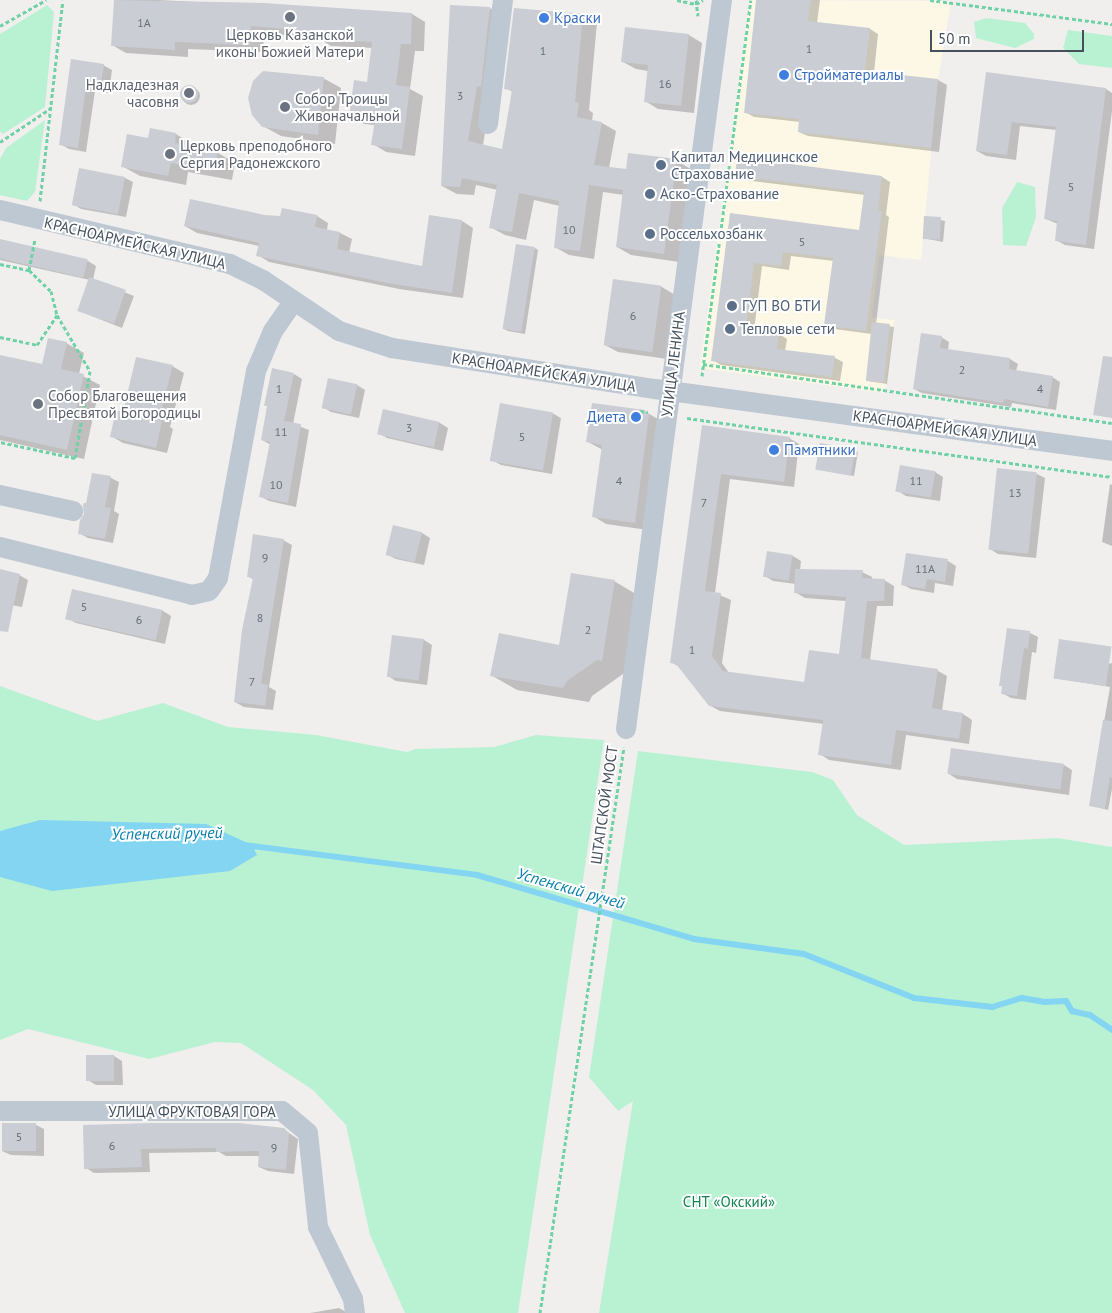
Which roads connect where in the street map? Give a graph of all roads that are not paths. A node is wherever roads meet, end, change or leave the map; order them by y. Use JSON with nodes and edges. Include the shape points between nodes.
{"nodes":[{"id":1,"x":503,"y":0,"type":"edge"},
{"id":2,"x":722,"y":0,"type":"edge"},
{"id":3,"x":488,"y":124,"type":"dead end"},
{"id":4,"x":0,"y":210,"type":"edge"},
{"id":5,"x":292,"y":302,"type":"junction"},
{"id":6,"x":670,"y":391,"type":"junction"},
{"id":7,"x":1112,"y":452,"type":"edge"},
{"id":8,"x":0,"y":495,"type":"edge"},
{"id":9,"x":73,"y":511,"type":"dead end"},
{"id":10,"x":0,"y":547,"type":"edge"},
{"id":11,"x":626,"y":729,"type":"road end"},
{"id":12,"x":0,"y":1111,"type":"edge"},
{"id":13,"x":355,"y":1313,"type":"edge"}],
"edges":[{"from":1,"to":3,"type":"street"},
{"from":2,"to":6,"type":"street","name":"УЛИЦА ЛЕНИНА"},
{"from":4,"to":5,"type":"street","name":"КРАСНОАРМЕЙСКАЯ УЛИЦА","via":[[230,264],[263,280]]},
{"from":5,"to":6,"type":"street","name":"КРАСНОАРМЕЙСКАЯ УЛИЦА","via":[[339,332],[392,348]]},
{"from":5,"to":10,"type":"street","via":[[273,331],[256,371],[218,578],[209,591],[192,595]]},
{"from":6,"to":7,"type":"street","name":"КРАСНОАРМЕЙСКАЯ УЛИЦА"},
{"from":6,"to":11,"type":"street","name":"УЛИЦА ЛЕНИНА"},
{"from":8,"to":9,"type":"street"},
{"from":12,"to":13,"type":"street","name":"УЛИЦА ФРУКТОВАЯ ГОРА","via":[[282,1111],[308,1133],[318,1227],[353,1299]]}]}
